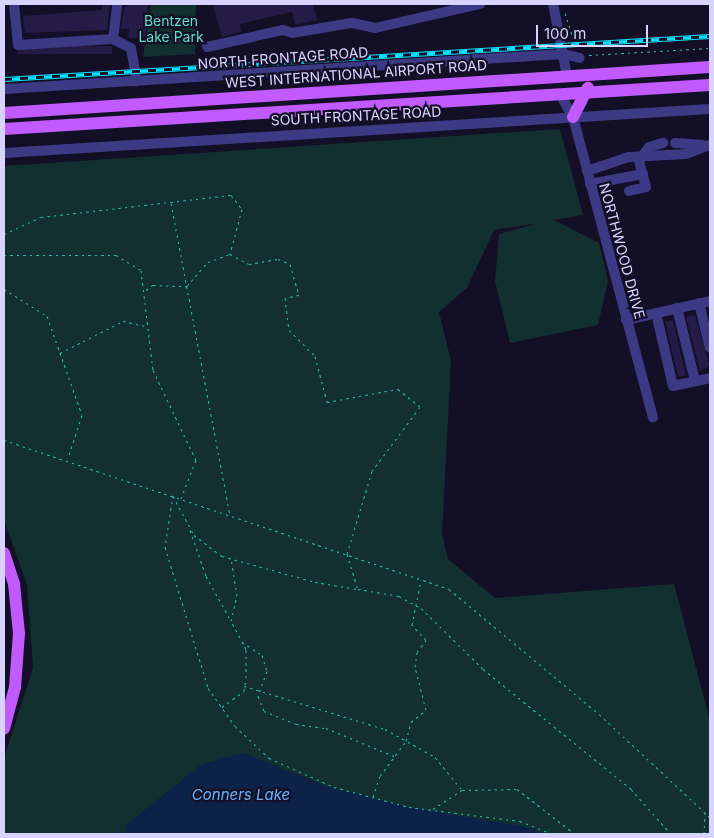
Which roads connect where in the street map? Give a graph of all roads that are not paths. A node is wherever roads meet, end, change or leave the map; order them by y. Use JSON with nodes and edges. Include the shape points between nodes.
{"nodes":[{"id":1,"x":14,"y":4,"type":"edge"},
{"id":2,"x":117,"y":4,"type":"edge"},
{"id":3,"x":480,"y":4,"type":"edge"},
{"id":4,"x":557,"y":5,"type":"edge"},
{"id":5,"x":113,"y":38,"type":"junction"},
{"id":6,"x":206,"y":47,"type":"dead end"},
{"id":7,"x":564,"y":54,"type":"junction"},
{"id":8,"x":581,"y":55,"type":"road end"},
{"id":9,"x":710,"y":67,"type":"edge"},
{"id":10,"x":618,"y":72,"type":"junction"},
{"id":11,"x":568,"y":76,"type":"junction"},
{"id":12,"x":137,"y":81,"type":"junction"},
{"id":13,"x":710,"y":85,"type":"edge"},
{"id":14,"x":4,"y":89,"type":"edge"},
{"id":15,"x":624,"y":90,"type":"junction"},
{"id":16,"x":584,"y":92,"type":"junction"},
{"id":17,"x":560,"y":94,"type":"junction"},
{"id":18,"x":710,"y":109,"type":"edge"},
{"id":19,"x":4,"y":113,"type":"edge"},
{"id":20,"x":574,"y":117,"type":"junction"},
{"id":21,"x":4,"y":129,"type":"edge"},
{"id":22,"x":663,"y":143,"type":"dead end"},
{"id":23,"x":675,"y":143,"type":"dead end"},
{"id":24,"x":706,"y":145,"type":"edge"},
{"id":25,"x":4,"y":153,"type":"edge"},
{"id":26,"x":639,"y":160,"type":"junction"},
{"id":27,"x":587,"y":171,"type":"junction"},
{"id":28,"x":643,"y":174,"type":"junction"},
{"id":29,"x":590,"y":184,"type":"junction"},
{"id":30,"x":629,"y":192,"type":"dead end"},
{"id":31,"x":710,"y":301,"type":"edge"},
{"id":32,"x":699,"y":303,"type":"junction"},
{"id":33,"x":677,"y":308,"type":"junction"},
{"id":34,"x":656,"y":313,"type":"junction"},
{"id":35,"x":626,"y":320,"type":"junction"},
{"id":36,"x":710,"y":348,"type":"edge"},
{"id":37,"x":710,"y":378,"type":"edge"},
{"id":38,"x":695,"y":381,"type":"junction"},
{"id":39,"x":652,"y":418,"type":"dead end"},
{"id":40,"x":4,"y":553,"type":"edge"},
{"id":41,"x":4,"y":729,"type":"edge"}],
"edges":[{"from":1,"to":5,"type":"street","via":[[18,45]]},
{"from":2,"to":5,"type":"street"},
{"from":3,"to":6,"type":"street","via":[[375,28],[352,23],[247,35],[239,41]]},
{"from":4,"to":7,"type":"street"},
{"from":5,"to":12,"type":"street","via":[[135,54]]},
{"from":7,"to":8,"type":"street","name":"NORTH FRONTAGE ROAD"},
{"from":7,"to":11,"type":"street"},
{"from":7,"to":12,"type":"street","name":"NORTH FRONTAGE ROAD"},
{"from":9,"to":10,"type":"main road","name":"WEST INTERNATIONAL AIRPORT ROAD"},
{"from":10,"to":11,"type":"main road","name":"WEST INTERNATIONAL AIRPORT ROAD"},
{"from":10,"to":16,"type":"main road"},
{"from":11,"to":19,"type":"main road","name":"WEST INTERNATIONAL AIRPORT ROAD"},
{"from":12,"to":14,"type":"street","name":"NORTH FRONTAGE ROAD"},
{"from":13,"to":15,"type":"main road"},
{"from":15,"to":16,"type":"main road"},
{"from":15,"to":20,"type":"main road","via":[[595,98]]},
{"from":16,"to":17,"type":"main road"},
{"from":16,"to":20,"type":"main road"},
{"from":17,"to":20,"type":"street","name":"NORTHWOOD DRIVE"},
{"from":17,"to":21,"type":"main road"},
{"from":18,"to":20,"type":"street","name":"SOUTH FRONTAGE ROAD"},
{"from":20,"to":25,"type":"street","name":"SOUTH FRONTAGE ROAD"},
{"from":20,"to":27,"type":"street","name":"NORTHWOOD DRIVE"},
{"from":22,"to":26,"type":"street","via":[[649,147]]},
{"from":23,"to":24,"type":"street"},
{"from":24,"to":26,"type":"street","via":[[686,154]]},
{"from":26,"to":27,"type":"street","via":[[629,157]]},
{"from":26,"to":28,"type":"street"},
{"from":27,"to":29,"type":"street","name":"NORTHWOOD DRIVE"},
{"from":28,"to":29,"type":"street"},
{"from":28,"to":30,"type":"street","via":[[646,187]]},
{"from":29,"to":35,"type":"street","name":"NORTHWOOD DRIVE"},
{"from":31,"to":32,"type":"street"},
{"from":32,"to":33,"type":"street"},
{"from":32,"to":36,"type":"street"},
{"from":33,"to":34,"type":"street"},
{"from":33,"to":38,"type":"street"},
{"from":34,"to":35,"type":"street"},
{"from":34,"to":38,"type":"street","via":[[673,386]]},
{"from":35,"to":39,"type":"street","name":"NORTHWOOD DRIVE"},
{"from":37,"to":38,"type":"street"},
{"from":40,"to":41,"type":"main road","via":[[14,584],[19,633],[15,687]]}]}
